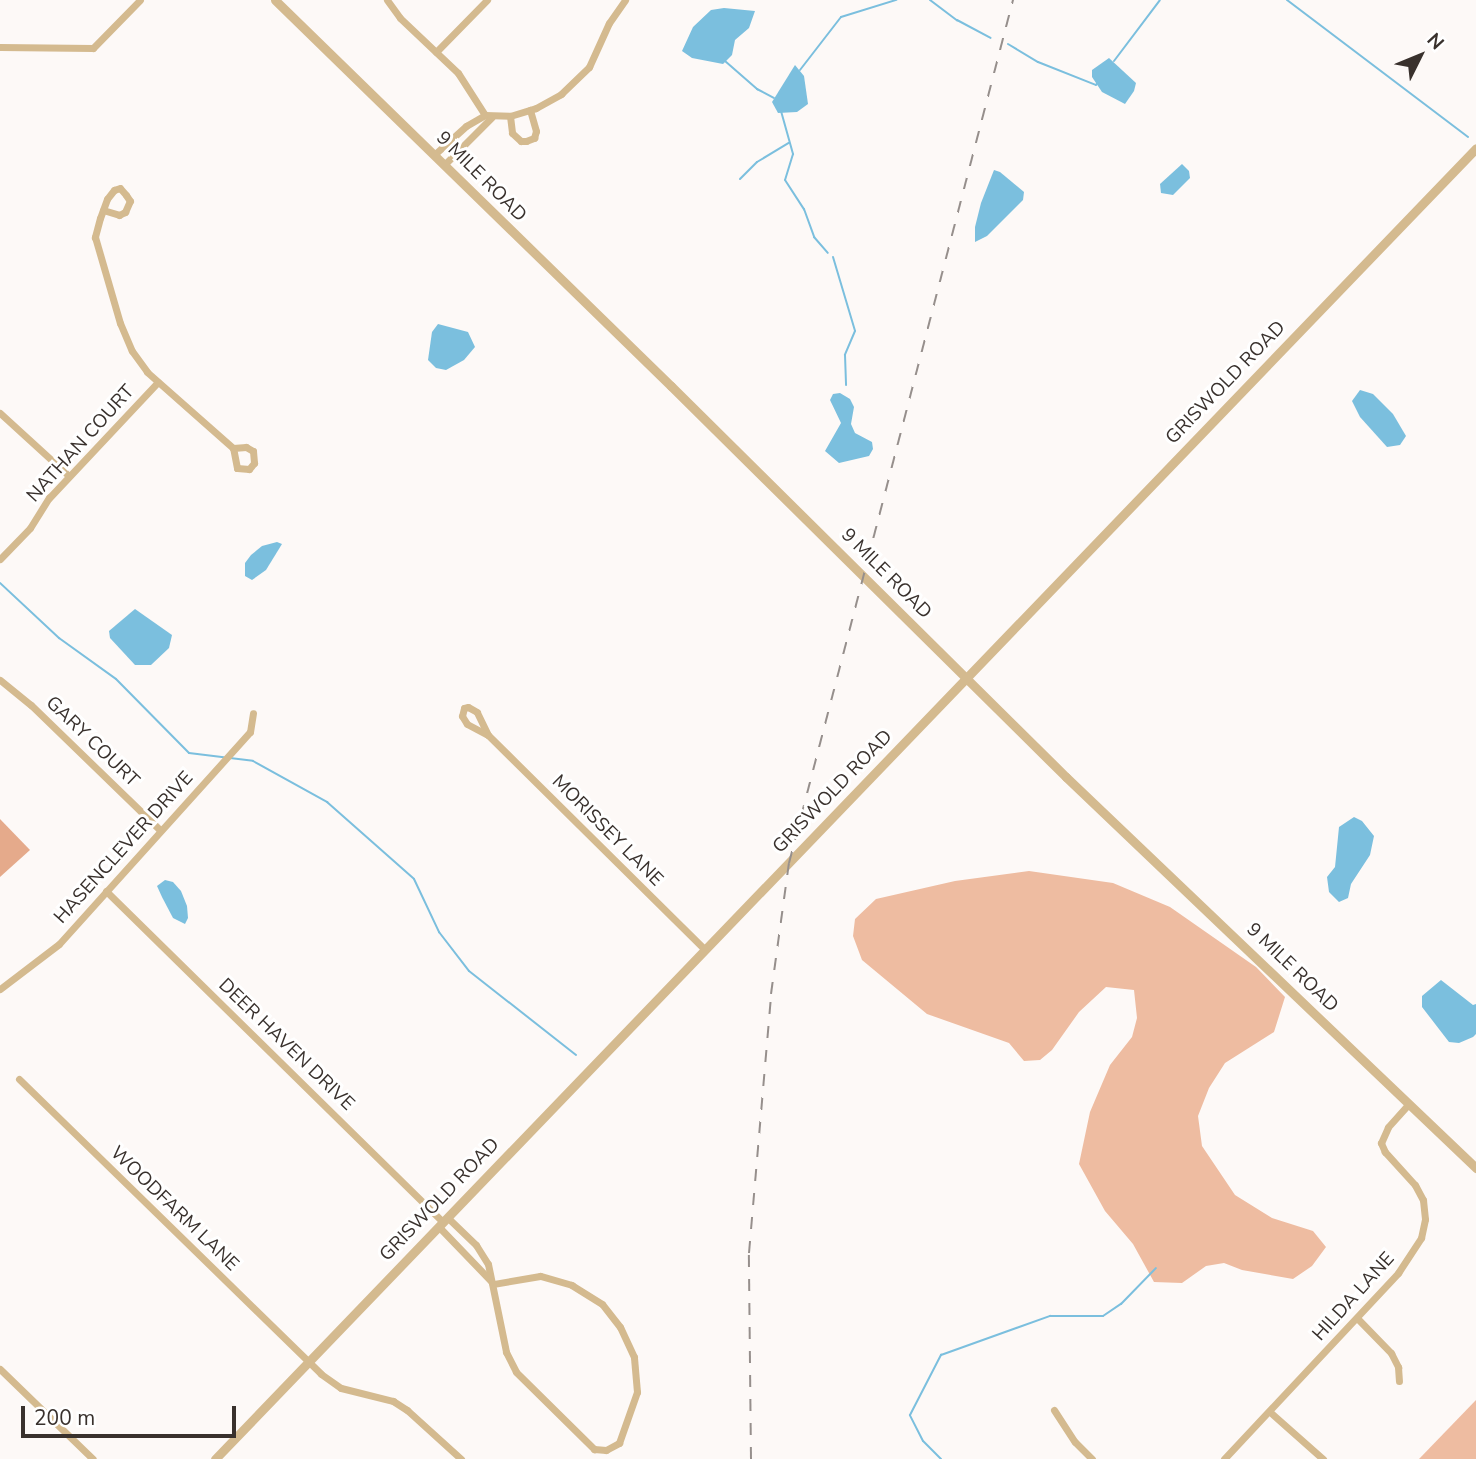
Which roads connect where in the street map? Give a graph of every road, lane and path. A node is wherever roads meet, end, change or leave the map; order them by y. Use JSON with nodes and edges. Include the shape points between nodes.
{"nodes":[{"id":1,"x":140,"y":0,"type":"edge"},
{"id":2,"x":275,"y":0,"type":"edge"},
{"id":3,"x":387,"y":0,"type":"edge"},
{"id":4,"x":487,"y":0,"type":"edge"},
{"id":5,"x":625,"y":0,"type":"edge"},
{"id":6,"x":0,"y":47,"type":"edge"},
{"id":7,"x":436,"y":52,"type":"junction"},
{"id":8,"x":530,"y":110,"type":"junction"},
{"id":9,"x":488,"y":116,"type":"junction"},
{"id":10,"x":510,"y":116,"type":"junction"},
{"id":11,"x":1476,"y":148,"type":"edge"},
{"id":12,"x":435,"y":155,"type":"junction"},
{"id":13,"x":445,"y":164,"type":"junction"},
{"id":14,"x":103,"y":210,"type":"dead end"},
{"id":15,"x":158,"y":382,"type":"junction"},
{"id":16,"x":0,"y":414,"type":"edge"},
{"id":17,"x":233,"y":448,"type":"dead end"},
{"id":18,"x":69,"y":476,"type":"junction"},
{"id":19,"x":0,"y":559,"type":"edge"},
{"id":20,"x":966,"y":678,"type":"junction"},
{"id":21,"x":0,"y":680,"type":"edge"},
{"id":22,"x":253,"y":713,"type":"dead end"},
{"id":23,"x":488,"y":735,"type":"dead end"},
{"id":24,"x":159,"y":829,"type":"junction"},
{"id":25,"x":106,"y":891,"type":"junction"},
{"id":26,"x":705,"y":950,"type":"junction"},
{"id":27,"x":0,"y":989,"type":"edge"},
{"id":28,"x":19,"y":1079,"type":"dead end"},
{"id":29,"x":1409,"y":1104,"type":"junction"},
{"id":30,"x":1476,"y":1168,"type":"edge"},
{"id":31,"x":443,"y":1222,"type":"junction"},
{"id":32,"x":493,"y":1284,"type":"junction"},
{"id":33,"x":1357,"y":1318,"type":"junction"},
{"id":34,"x":309,"y":1361,"type":"junction"},
{"id":35,"x":0,"y":1369,"type":"edge"},
{"id":36,"x":1399,"y":1381,"type":"dead end"},
{"id":37,"x":1054,"y":1410,"type":"dead end"},
{"id":38,"x":1270,"y":1412,"type":"junction"},
{"id":39,"x":93,"y":1459,"type":"edge"},
{"id":40,"x":215,"y":1459,"type":"edge"},
{"id":41,"x":461,"y":1459,"type":"edge"},
{"id":42,"x":1092,"y":1459,"type":"edge"},
{"id":43,"x":1224,"y":1459,"type":"edge"},
{"id":44,"x":1323,"y":1459,"type":"edge"}],
"edges":[{"from":1,"to":6,"type":"street","via":[[93,48]]},
{"from":2,"to":12,"type":"street","name":"9 MILE ROAD"},
{"from":3,"to":7,"type":"street"},
{"from":4,"to":7,"type":"street"},
{"from":5,"to":8,"type":"street","via":[[589,66],[561,94]]},
{"from":7,"to":9,"type":"street","via":[[458,73]]},
{"from":8,"to":10,"type":"street"},
{"from":8,"to":10,"type":"street","via":[[536,131],[534,138],[526,141],[512,132]]},
{"from":9,"to":10,"type":"street"},
{"from":9,"to":12,"type":"street","via":[[466,126]]},
{"from":9,"to":13,"type":"street"},
{"from":11,"to":20,"type":"street","name":"GRISWOLD ROAD"},
{"from":12,"to":13,"type":"street","name":"9 MILE ROAD"},
{"from":13,"to":20,"type":"street","name":"9 MILE ROAD"},
{"from":14,"to":15,"type":"street","via":[[95,237],[120,323],[132,351]]},
{"from":15,"to":17,"type":"street"},
{"from":15,"to":18,"type":"street","name":"NATHAN COURT"},
{"from":16,"to":18,"type":"street"},
{"from":18,"to":19,"type":"street","name":"NATHAN COURT"},
{"from":20,"to":26,"type":"street","name":"GRISWOLD ROAD"},
{"from":20,"to":29,"type":"street","name":"9 MILE ROAD"},
{"from":21,"to":24,"type":"street","name":"GARY COURT"},
{"from":22,"to":24,"type":"street","name":"HASENCLEVER DRIVE","via":[[250,732]]},
{"from":23,"to":26,"type":"street","name":"MORISSEY LANE"},
{"from":24,"to":25,"type":"street","name":"HASENCLEVER DRIVE"},
{"from":25,"to":27,"type":"street","name":"HASENCLEVER DRIVE","via":[[59,944]]},
{"from":25,"to":31,"type":"street","name":"DEER HAVEN DRIVE"},
{"from":26,"to":31,"type":"street","name":"GRISWOLD ROAD"},
{"from":28,"to":34,"type":"street","name":"WOODFARM LANE"},
{"from":29,"to":30,"type":"street","name":"9 MILE ROAD"},
{"from":29,"to":33,"type":"street","name":"HILDA LANE","via":[[1388,1127],[1381,1143],[1423,1200],[1421,1238],[1409,1260]]},
{"from":31,"to":32,"type":"street"},
{"from":31,"to":32,"type":"street","via":[[481,1251]]},
{"from":31,"to":34,"type":"street","name":"GRISWOLD ROAD"},
{"from":32,"to":32,"type":"street","via":[[540,1276],[572,1285],[602,1304],[620,1327],[634,1357],[637,1392],[619,1443],[606,1450],[594,1449],[516,1372],[506,1352]]},
{"from":33,"to":36,"type":"street","via":[[1391,1353]]},
{"from":33,"to":38,"type":"street","name":"HILDA LANE"},
{"from":34,"to":40,"type":"street","name":"GRISWOLD ROAD"},
{"from":34,"to":41,"type":"street","name":"WOODFARM LANE","via":[[341,1388],[393,1401],[407,1410]]},
{"from":35,"to":39,"type":"street"},
{"from":37,"to":42,"type":"street"},
{"from":38,"to":43,"type":"street","name":"HILDA LANE"},
{"from":38,"to":44,"type":"street"}]}
